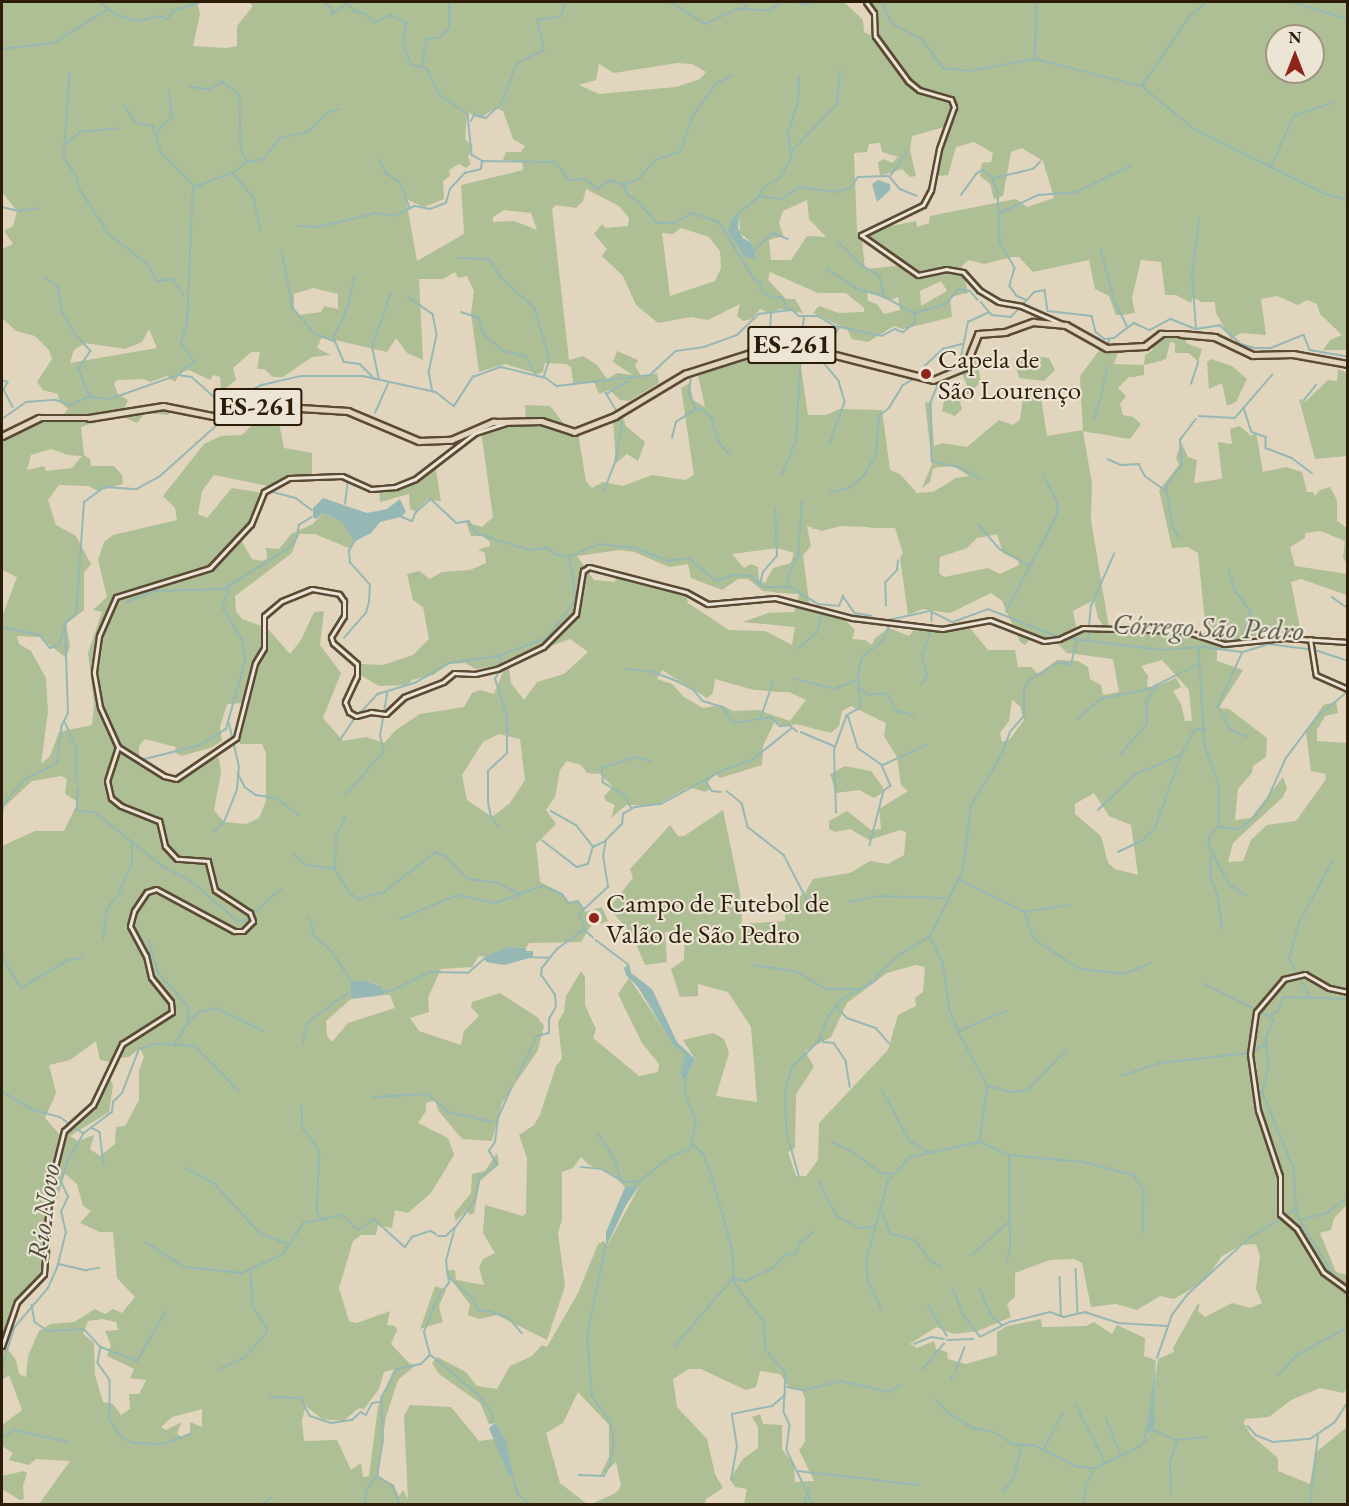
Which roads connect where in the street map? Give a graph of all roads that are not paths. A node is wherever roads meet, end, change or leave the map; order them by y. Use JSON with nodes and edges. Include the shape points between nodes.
{"nodes":[{"id":1,"x":866,"y":2,"type":"edge"},
{"id":2,"x":1061,"y":324,"type":"junction"},
{"id":3,"x":1347,"y":364,"type":"edge"},
{"id":4,"x":510,"y":422,"type":"junction"},
{"id":5,"x":2,"y":436,"type":"edge"},
{"id":6,"x":1310,"y":639,"type":"junction"},
{"id":7,"x":1347,"y":642,"type":"edge"},
{"id":8,"x":1347,"y":689,"type":"edge"},
{"id":9,"x":118,"y":747,"type":"junction"},
{"id":10,"x":1347,"y":992,"type":"edge"},
{"id":11,"x":1347,"y":1290,"type":"edge"},
{"id":12,"x":2,"y":1346,"type":"edge"}],
"edges":[{"from":1,"to":2,"type":"street","via":[[874,13],[877,39],[890,51],[908,81],[919,90],[953,100],[953,113],[923,205],[861,235],[918,275],[958,270],[969,274],[979,290],[999,302],[1021,306]]},
{"from":2,"to":3,"type":"main road","number":"ES-261","via":[[1107,348],[1145,346],[1161,334],[1181,334],[1215,337],[1253,355],[1293,354]]},
{"from":2,"to":4,"type":"main road","number":"ES-261","via":[[1033,322],[1005,332],[982,332],[973,340],[965,367],[938,379],[924,379],[816,350],[777,345],[694,370],[615,416],[578,431],[562,431],[541,421]]},
{"from":4,"to":5,"type":"main road","number":"ES-261","via":[[483,424],[446,441],[419,441],[348,411],[267,406],[213,416],[163,406],[89,418],[39,418]]},
{"from":4,"to":9,"type":"street","via":[[475,433],[415,479],[395,487],[371,489],[342,476],[289,478],[264,492],[251,524],[210,568],[116,597],[99,636],[94,673],[100,707]]},
{"from":6,"to":7,"type":"street"},
{"from":6,"to":8,"type":"street","via":[[1316,675]]},
{"from":6,"to":9,"type":"street","via":[[1258,639],[1224,644],[1185,631],[1083,628],[1044,641],[990,620],[942,629],[852,618],[775,597],[708,604],[686,592],[589,567],[583,571],[576,614],[543,647],[497,669],[454,673],[404,697],[386,714],[356,716],[349,712],[345,702],[357,676],[357,664],[331,638],[344,616],[344,601],[339,594],[312,589],[282,601],[264,616],[264,648],[255,663],[238,736],[176,779],[164,776]]},
{"from":9,"to":12,"type":"street","via":[[106,785],[111,798],[159,821],[165,846],[177,859],[208,861],[215,890],[250,913],[253,921],[243,931],[234,931],[159,889],[149,890],[134,911],[130,926],[146,956],[151,977],[171,1002],[172,1012],[122,1044],[93,1105],[64,1131],[50,1187],[44,1274],[17,1302]]},
{"from":10,"to":11,"type":"street","via":[[1329,988],[1305,974],[1284,979],[1256,1012],[1250,1054],[1258,1110],[1281,1179],[1280,1214],[1298,1231],[1323,1272]]}]}
